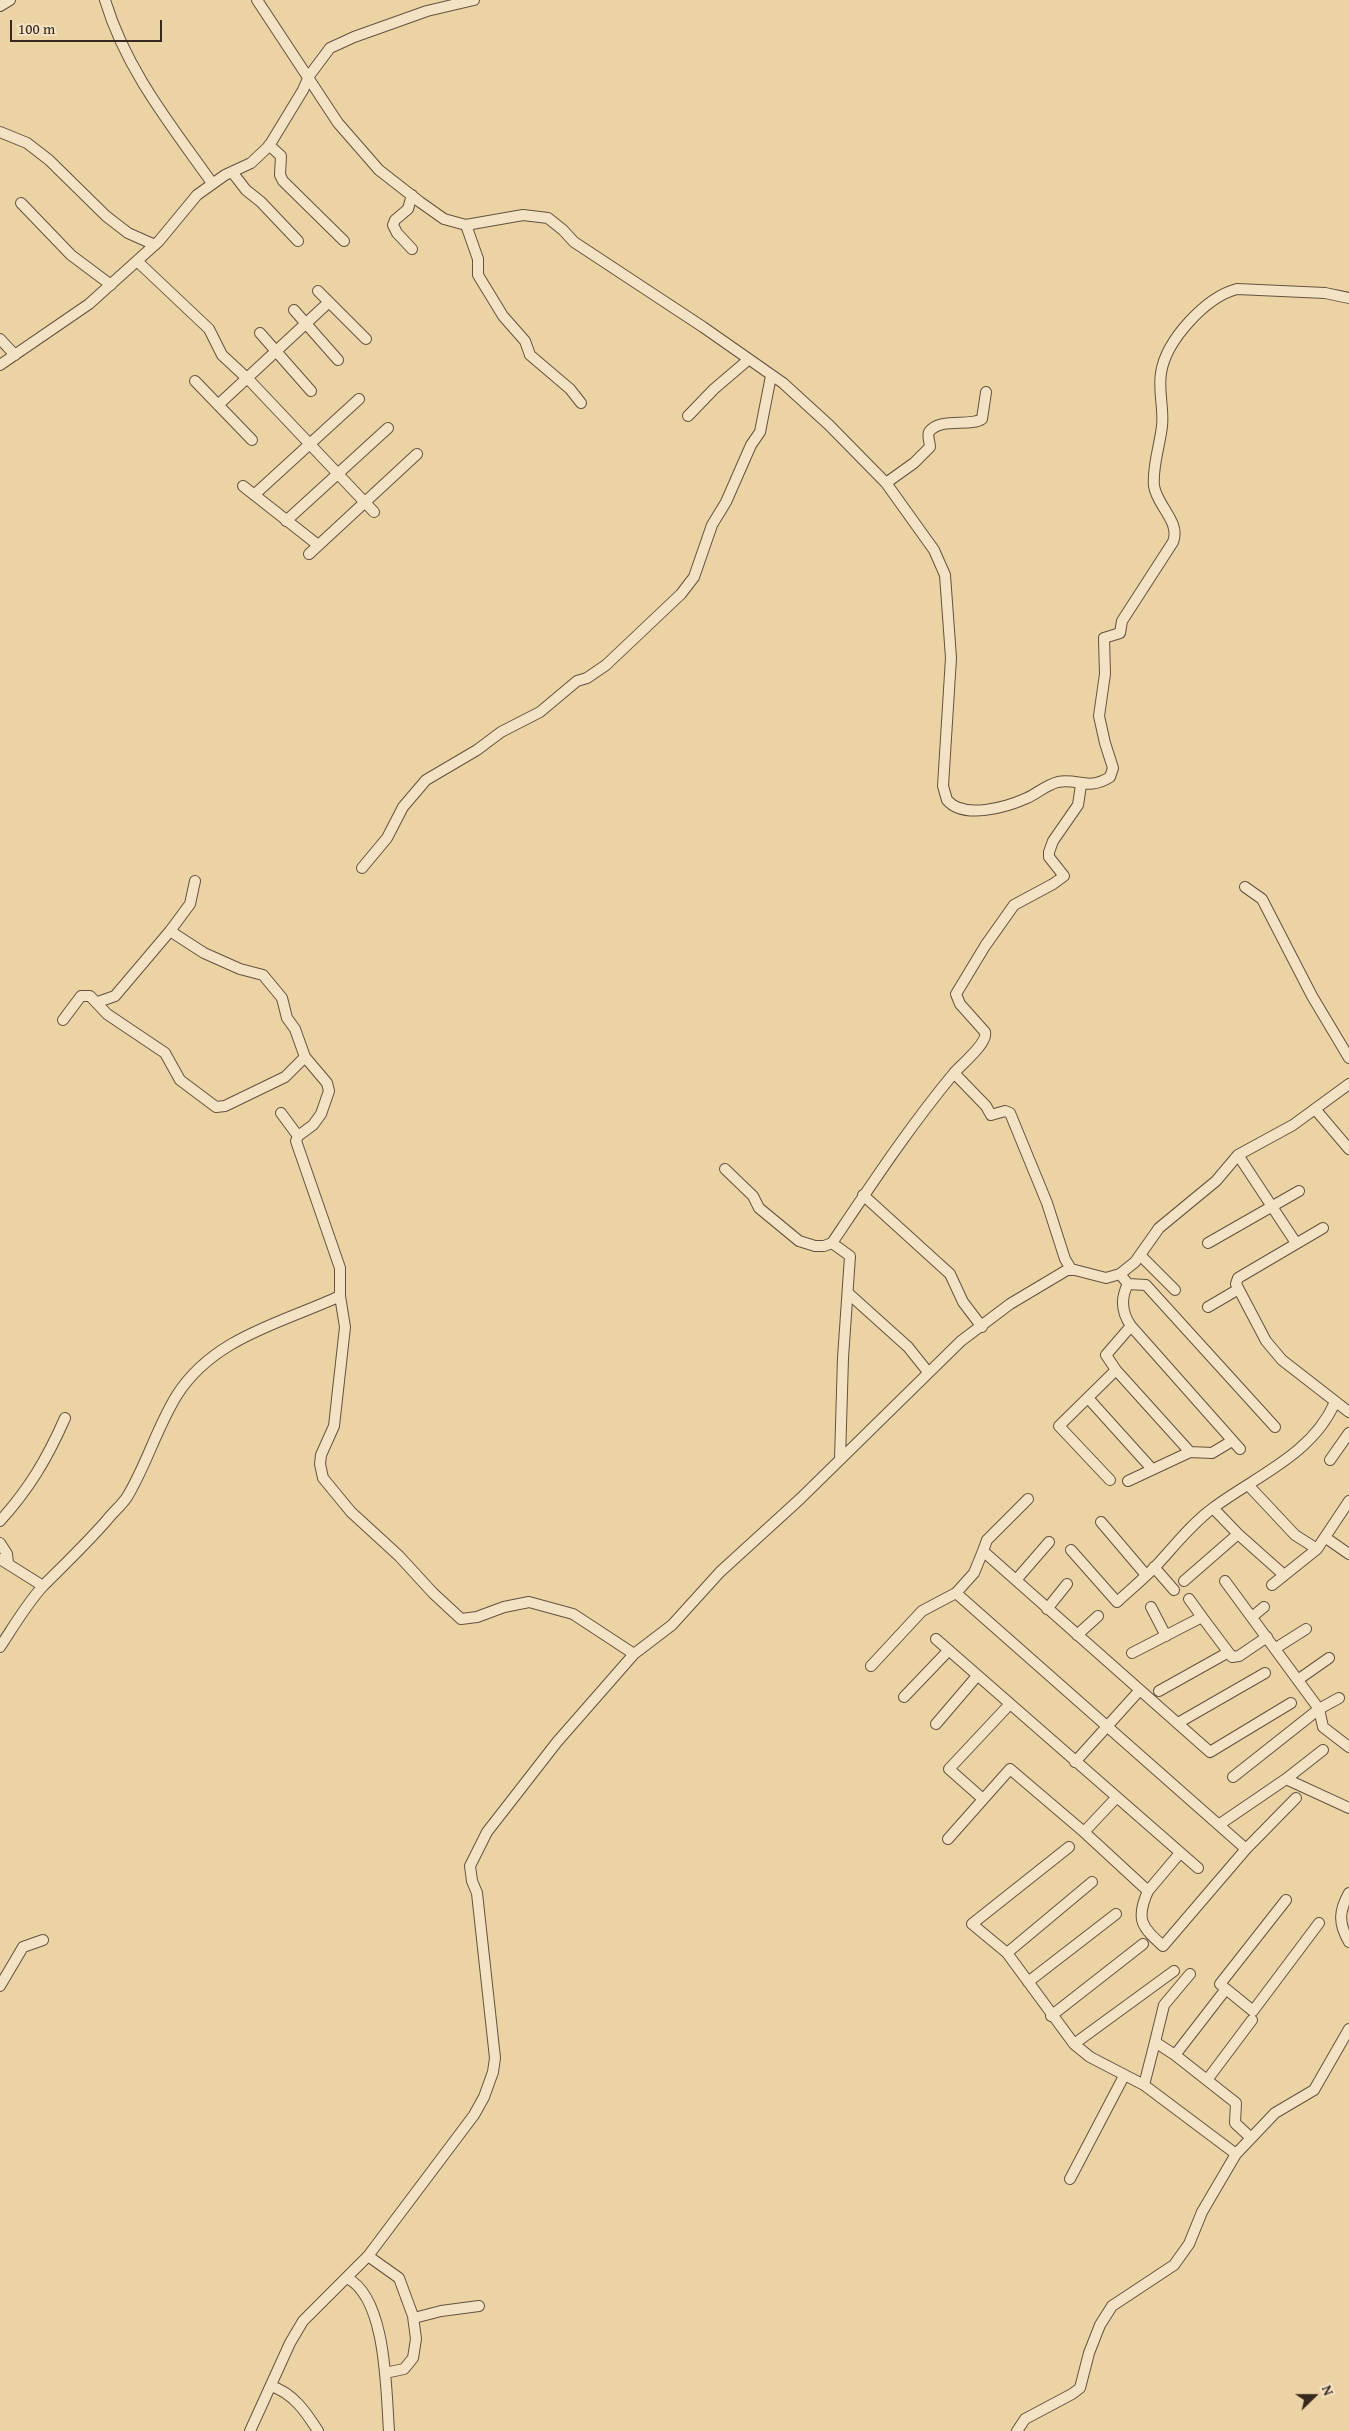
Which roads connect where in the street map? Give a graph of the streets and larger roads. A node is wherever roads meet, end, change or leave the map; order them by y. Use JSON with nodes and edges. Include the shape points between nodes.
{"nodes":[{"id":1,"x":10,"y":0,"type":"edge"},
{"id":2,"x":105,"y":0,"type":"edge"},
{"id":3,"x":257,"y":0,"type":"edge"},
{"id":4,"x":474,"y":0,"type":"edge"},
{"id":5,"x":0,"y":6,"type":"edge"},
{"id":6,"x":306,"y":83,"type":"junction"},
{"id":7,"x":0,"y":132,"type":"edge"},
{"id":8,"x":269,"y":145,"type":"junction"},
{"id":9,"x":232,"y":172,"type":"junction"},
{"id":10,"x":212,"y":183,"type":"junction"},
{"id":11,"x":411,"y":200,"type":"junction"},
{"id":12,"x":20,"y":203,"type":"dead end"},
{"id":13,"x":466,"y":225,"type":"junction"},
{"id":14,"x":298,"y":241,"type":"dead end"},
{"id":15,"x":344,"y":241,"type":"dead end"},
{"id":16,"x":155,"y":246,"type":"junction"},
{"id":17,"x":412,"y":249,"type":"dead end"},
{"id":18,"x":138,"y":261,"type":"junction"},
{"id":19,"x":110,"y":285,"type":"junction"},
{"id":20,"x":318,"y":291,"type":"dead end"},
{"id":21,"x":1349,"y":298,"type":"edge"},
{"id":22,"x":329,"y":302,"type":"junction"},
{"id":23,"x":294,"y":310,"type":"dead end"},
{"id":24,"x":306,"y":323,"type":"junction"},
{"id":25,"x":260,"y":333,"type":"dead end"},
{"id":26,"x":0,"y":339,"type":"edge"},
{"id":27,"x":366,"y":339,"type":"dead end"},
{"id":28,"x":276,"y":351,"type":"junction"},
{"id":29,"x":15,"y":355,"type":"junction"},
{"id":30,"x":338,"y":360,"type":"dead end"},
{"id":31,"x":748,"y":360,"type":"junction"},
{"id":32,"x":0,"y":365,"type":"edge"},
{"id":33,"x":772,"y":376,"type":"junction"},
{"id":34,"x":248,"y":379,"type":"junction"},
{"id":35,"x":195,"y":381,"type":"dead end"},
{"id":36,"x":311,"y":391,"type":"dead end"},
{"id":37,"x":986,"y":392,"type":"dead end"},
{"id":38,"x":359,"y":399,"type":"dead end"},
{"id":39,"x":581,"y":403,"type":"dead end"},
{"id":40,"x":218,"y":405,"type":"junction"},
{"id":41,"x":688,"y":416,"type":"dead end"},
{"id":42,"x":388,"y":428,"type":"dead end"},
{"id":43,"x":252,"y":440,"type":"dead end"},
{"id":44,"x":309,"y":443,"type":"junction"},
{"id":45,"x":417,"y":454,"type":"dead end"},
{"id":46,"x":338,"y":474,"type":"junction"},
{"id":47,"x":886,"y":483,"type":"junction"},
{"id":48,"x":243,"y":486,"type":"dead end"},
{"id":49,"x":254,"y":495,"type":"junction"},
{"id":50,"x":365,"y":502,"type":"junction"},
{"id":51,"x":374,"y":512,"type":"dead end"},
{"id":52,"x":286,"y":521,"type":"junction"},
{"id":53,"x":318,"y":545,"type":"junction"},
{"id":54,"x":309,"y":554,"type":"dead end"},
{"id":55,"x":1081,"y":785,"type":"junction"},
{"id":56,"x":362,"y":868,"type":"dead end"},
{"id":57,"x":196,"y":881,"type":"dead end"},
{"id":58,"x":1245,"y":887,"type":"dead end"},
{"id":59,"x":170,"y":931,"type":"junction"},
{"id":60,"x":98,"y":1002,"type":"junction"},
{"id":61,"x":63,"y":1020,"type":"dead end"},
{"id":62,"x":306,"y":1057,"type":"junction"},
{"id":63,"x":1349,"y":1058,"type":"edge"},
{"id":64,"x":954,"y":1073,"type":"junction"},
{"id":65,"x":1347,"y":1089,"type":"edge"},
{"id":66,"x":1315,"y":1109,"type":"junction"},
{"id":67,"x":281,"y":1114,"type":"dead end"},
{"id":68,"x":298,"y":1136,"type":"junction"},
{"id":69,"x":1349,"y":1149,"type":"edge"},
{"id":70,"x":1238,"y":1155,"type":"junction"},
{"id":71,"x":725,"y":1168,"type":"dead end"},
{"id":72,"x":1299,"y":1192,"type":"dead end"},
{"id":73,"x":863,"y":1195,"type":"junction"},
{"id":74,"x":1272,"y":1207,"type":"junction"},
{"id":75,"x":1323,"y":1228,"type":"dead end"},
{"id":76,"x":832,"y":1243,"type":"junction"},
{"id":77,"x":1208,"y":1243,"type":"dead end"},
{"id":78,"x":1296,"y":1243,"type":"junction"},
{"id":79,"x":1140,"y":1255,"type":"junction"},
{"id":80,"x":1071,"y":1269,"type":"junction"},
{"id":81,"x":1120,"y":1274,"type":"junction"},
{"id":82,"x":1128,"y":1284,"type":"junction"},
{"id":83,"x":1175,"y":1290,"type":"dead end"},
{"id":84,"x":1237,"y":1290,"type":"junction"},
{"id":85,"x":848,"y":1293,"type":"junction"},
{"id":86,"x":340,"y":1296,"type":"junction"},
{"id":87,"x":1208,"y":1307,"type":"dead end"},
{"id":88,"x":1130,"y":1326,"type":"junction"},
{"id":89,"x":982,"y":1327,"type":"junction"},
{"id":90,"x":1116,"y":1370,"type":"junction"},
{"id":91,"x":928,"y":1372,"type":"junction"},
{"id":92,"x":1088,"y":1398,"type":"junction"},
{"id":93,"x":1336,"y":1402,"type":"junction"},
{"id":94,"x":1349,"y":1412,"type":"edge"},
{"id":95,"x":65,"y":1418,"type":"dead end"},
{"id":96,"x":1276,"y":1427,"type":"dead end"},
{"id":97,"x":1349,"y":1433,"type":"edge"},
{"id":98,"x":1232,"y":1441,"type":"junction"},
{"id":99,"x":1240,"y":1450,"type":"dead end"},
{"id":100,"x":1190,"y":1452,"type":"junction"},
{"id":101,"x":840,"y":1459,"type":"junction"},
{"id":102,"x":1330,"y":1460,"type":"dead end"},
{"id":103,"x":1152,"y":1469,"type":"junction"},
{"id":104,"x":1110,"y":1480,"type":"dead end"},
{"id":105,"x":1128,"y":1481,"type":"dead end"},
{"id":106,"x":1249,"y":1486,"type":"junction"},
{"id":107,"x":1028,"y":1499,"type":"dead end"},
{"id":108,"x":1349,"y":1501,"type":"edge"},
{"id":109,"x":1213,"y":1508,"type":"junction"},
{"id":110,"x":0,"y":1521,"type":"edge"},
{"id":111,"x":1101,"y":1522,"type":"dead end"},
{"id":112,"x":1238,"y":1534,"type":"junction"},
{"id":113,"x":1326,"y":1538,"type":"junction"},
{"id":114,"x":1049,"y":1542,"type":"dead end"},
{"id":115,"x":0,"y":1543,"type":"edge"},
{"id":116,"x":1317,"y":1548,"type":"junction"},
{"id":117,"x":1070,"y":1550,"type":"dead end"},
{"id":118,"x":983,"y":1551,"type":"junction"},
{"id":119,"x":1349,"y":1554,"type":"edge"},
{"id":120,"x":4,"y":1561,"type":"edge"},
{"id":121,"x":1154,"y":1567,"type":"junction"},
{"id":122,"x":1284,"y":1575,"type":"junction"},
{"id":123,"x":1146,"y":1576,"type":"junction"},
{"id":124,"x":1016,"y":1580,"type":"junction"},
{"id":125,"x":1184,"y":1581,"type":"dead end"},
{"id":126,"x":1224,"y":1581,"type":"dead end"},
{"id":127,"x":1068,"y":1584,"type":"dead end"},
{"id":128,"x":1272,"y":1585,"type":"dead end"},
{"id":129,"x":43,"y":1586,"type":"junction"},
{"id":130,"x":1174,"y":1590,"type":"dead end"},
{"id":131,"x":956,"y":1593,"type":"junction"},
{"id":132,"x":1189,"y":1599,"type":"dead end"},
{"id":133,"x":1151,"y":1607,"type":"dead end"},
{"id":134,"x":1264,"y":1608,"type":"dead end"},
{"id":135,"x":1047,"y":1609,"type":"junction"},
{"id":136,"x":1098,"y":1616,"type":"dead end"},
{"id":137,"x":1202,"y":1617,"type":"junction"},
{"id":138,"x":1252,"y":1617,"type":"junction"},
{"id":139,"x":1306,"y":1629,"type":"dead end"},
{"id":140,"x":1077,"y":1635,"type":"junction"},
{"id":141,"x":1166,"y":1636,"type":"junction"},
{"id":142,"x":1267,"y":1637,"type":"junction"},
{"id":143,"x":936,"y":1640,"type":"dead end"},
{"id":144,"x":0,"y":1647,"type":"edge"},
{"id":145,"x":1276,"y":1648,"type":"junction"},
{"id":146,"x":949,"y":1650,"type":"junction"},
{"id":147,"x":1132,"y":1653,"type":"dead end"},
{"id":148,"x":1227,"y":1653,"type":"junction"},
{"id":149,"x":634,"y":1654,"type":"junction"},
{"id":150,"x":1329,"y":1658,"type":"dead end"},
{"id":151,"x":871,"y":1666,"type":"dead end"},
{"id":152,"x":1265,"y":1673,"type":"dead end"},
{"id":153,"x":977,"y":1676,"type":"junction"},
{"id":154,"x":1299,"y":1680,"type":"junction"},
{"id":155,"x":1138,"y":1691,"type":"junction"},
{"id":156,"x":1159,"y":1691,"type":"dead end"},
{"id":157,"x":904,"y":1697,"type":"dead end"},
{"id":158,"x":1339,"y":1698,"type":"dead end"},
{"id":159,"x":1291,"y":1703,"type":"dead end"},
{"id":160,"x":1009,"y":1705,"type":"junction"},
{"id":161,"x":1320,"y":1709,"type":"junction"},
{"id":162,"x":1178,"y":1723,"type":"junction"},
{"id":163,"x":936,"y":1724,"type":"dead end"},
{"id":164,"x":1107,"y":1726,"type":"junction"},
{"id":165,"x":1349,"y":1747,"type":"edge"},
{"id":166,"x":1323,"y":1750,"type":"dead end"},
{"id":167,"x":1075,"y":1762,"type":"junction"},
{"id":168,"x":1233,"y":1778,"type":"dead end"},
{"id":169,"x":1286,"y":1780,"type":"junction"},
{"id":170,"x":1116,"y":1798,"type":"junction"},
{"id":171,"x":1296,"y":1798,"type":"dead end"},
{"id":172,"x":983,"y":1800,"type":"junction"},
{"id":173,"x":1349,"y":1808,"type":"edge"},
{"id":174,"x":1220,"y":1824,"type":"junction"},
{"id":175,"x":1084,"y":1832,"type":"junction"},
{"id":176,"x":948,"y":1839,"type":"dead end"},
{"id":177,"x":1069,"y":1847,"type":"dead end"},
{"id":178,"x":1246,"y":1849,"type":"junction"},
{"id":179,"x":1180,"y":1853,"type":"junction"},
{"id":180,"x":1198,"y":1868,"type":"dead end"},
{"id":181,"x":1092,"y":1882,"type":"dead end"},
{"id":182,"x":1148,"y":1891,"type":"junction"},
{"id":183,"x":1349,"y":1893,"type":"edge"},
{"id":184,"x":1286,"y":1900,"type":"dead end"},
{"id":185,"x":1116,"y":1914,"type":"dead end"},
{"id":186,"x":1319,"y":1923,"type":"dead end"},
{"id":187,"x":43,"y":1940,"type":"dead end"},
{"id":188,"x":1349,"y":1942,"type":"edge"},
{"id":189,"x":1143,"y":1944,"type":"dead end"},
{"id":190,"x":1008,"y":1954,"type":"junction"},
{"id":191,"x":1174,"y":1971,"type":"dead end"},
{"id":192,"x":1190,"y":1974,"type":"dead end"},
{"id":193,"x":1028,"y":1982,"type":"junction"},
{"id":194,"x":0,"y":1986,"type":"edge"},
{"id":195,"x":1226,"y":1989,"type":"junction"},
{"id":196,"x":1051,"y":2016,"type":"junction"},
{"id":197,"x":1252,"y":2020,"type":"dead end"},
{"id":198,"x":1349,"y":2029,"type":"edge"},
{"id":199,"x":1155,"y":2042,"type":"junction"},
{"id":200,"x":1074,"y":2044,"type":"junction"},
{"id":201,"x":1175,"y":2056,"type":"junction"},
{"id":202,"x":1124,"y":2076,"type":"junction"},
{"id":203,"x":1207,"y":2080,"type":"junction"},
{"id":204,"x":1144,"y":2085,"type":"junction"},
{"id":205,"x":1250,"y":2137,"type":"junction"},
{"id":206,"x":1236,"y":2154,"type":"junction"},
{"id":207,"x":1070,"y":2179,"type":"dead end"},
{"id":208,"x":368,"y":2256,"type":"junction"},
{"id":209,"x":347,"y":2278,"type":"junction"},
{"id":210,"x":478,"y":2306,"type":"dead end"},
{"id":211,"x":414,"y":2318,"type":"junction"},
{"id":212,"x":385,"y":2373,"type":"junction"},
{"id":213,"x":271,"y":2386,"type":"junction"},
{"id":214,"x":250,"y":2431,"type":"edge"},
{"id":215,"x":318,"y":2431,"type":"edge"},
{"id":216,"x":388,"y":2431,"type":"edge"},
{"id":217,"x":1017,"y":2431,"type":"edge"}],
"edges":[{"from":1,"to":5,"type":"street"},
{"from":2,"to":10,"type":"street","via":[[129,61],[144,87]]},
{"from":3,"to":6,"type":"street"},
{"from":4,"to":6,"type":"street","via":[[427,10],[346,40],[330,48]]},
{"from":6,"to":8,"type":"street"},
{"from":6,"to":11,"type":"street","via":[[365,156]]},
{"from":7,"to":16,"type":"street","via":[[50,160],[106,216],[128,233]]},
{"from":8,"to":9,"type":"street","via":[[251,162]]},
{"from":8,"to":15,"type":"street","via":[[281,156],[282,181]]},
{"from":9,"to":10,"type":"street"},
{"from":9,"to":14,"type":"street"},
{"from":10,"to":16,"type":"street","via":[[197,195]]},
{"from":11,"to":13,"type":"street","via":[[440,217]]},
{"from":11,"to":17,"type":"street","via":[[406,212],[393,225]]},
{"from":12,"to":19,"type":"street","via":[[71,256]]},
{"from":13,"to":31,"type":"street","via":[[523,215],[548,218],[574,242]]},
{"from":13,"to":39,"type":"street","via":[[478,259],[478,275],[503,316],[525,341],[529,353]]},
{"from":16,"to":18,"type":"street"},
{"from":18,"to":19,"type":"street"},
{"from":18,"to":34,"type":"street","via":[[209,329],[222,355]]},
{"from":19,"to":29,"type":"street","via":[[72,317]]},
{"from":20,"to":22,"type":"street"},
{"from":21,"to":55,"type":"street","via":[[1325,293],[1237,289],[1225,292],[1199,312],[1168,350],[1161,373],[1162,424],[1154,485],[1176,534],[1122,621],[1120,634],[1106,638],[1099,716],[1113,768],[1108,779]]},
{"from":22,"to":24,"type":"street"},
{"from":22,"to":27,"type":"street"},
{"from":23,"to":24,"type":"street"},
{"from":24,"to":28,"type":"street"},
{"from":24,"to":30,"type":"street"},
{"from":25,"to":28,"type":"street"},
{"from":26,"to":29,"type":"street"},
{"from":28,"to":34,"type":"street"},
{"from":28,"to":36,"type":"street"},
{"from":29,"to":32,"type":"street"},
{"from":31,"to":33,"type":"street"},
{"from":31,"to":41,"type":"street"},
{"from":33,"to":47,"type":"street","via":[[829,425]]},
{"from":33,"to":56,"type":"street","via":[[760,432],[712,525],[694,577],[681,594],[606,665],[577,681],[540,712],[501,732],[426,780],[403,807],[387,838]]},
{"from":34,"to":40,"type":"street"},
{"from":34,"to":44,"type":"street"},
{"from":35,"to":40,"type":"street"},
{"from":37,"to":47,"type":"street","via":[[982,419],[948,423],[930,431],[930,447]]},
{"from":38,"to":44,"type":"street"},
{"from":40,"to":43,"type":"street"},
{"from":42,"to":46,"type":"street"},
{"from":44,"to":46,"type":"street"},
{"from":44,"to":49,"type":"street"},
{"from":45,"to":50,"type":"street"},
{"from":46,"to":50,"type":"street"},
{"from":46,"to":52,"type":"street"},
{"from":47,"to":55,"type":"street","via":[[934,550],[945,574],[951,658],[942,771],[947,800],[957,808],[978,810],[1017,802],[1065,781]]},
{"from":48,"to":49,"type":"street"},
{"from":49,"to":52,"type":"street"},
{"from":50,"to":51,"type":"street"},
{"from":50,"to":53,"type":"street"},
{"from":52,"to":53,"type":"street"},
{"from":53,"to":54,"type":"street"},
{"from":55,"to":64,"type":"street","via":[[1078,805],[1055,837],[1049,852],[1049,857],[1064,876],[1014,905],[956,994],[986,1037]]},
{"from":57,"to":59,"type":"street","via":[[190,904]]},
{"from":58,"to":63,"type":"street","via":[[1262,899],[1312,996]]},
{"from":59,"to":60,"type":"street","via":[[115,996]]},
{"from":59,"to":62,"type":"street","via":[[200,951],[266,977],[282,998]]},
{"from":60,"to":61,"type":"street","via":[[90,996],[81,996]]},
{"from":60,"to":62,"type":"street","via":[[107,1014],[164,1053],[180,1080],[216,1107],[225,1106],[285,1077]]},
{"from":62,"to":68,"type":"street","via":[[327,1083],[329,1094],[313,1125]]},
{"from":64,"to":73,"type":"street"},
{"from":64,"to":80,"type":"street","via":[[991,1115],[1010,1112]]},
{"from":65,"to":66,"type":"street"},
{"from":66,"to":69,"type":"street"},
{"from":66,"to":70,"type":"street"},
{"from":67,"to":68,"type":"street"},
{"from":68,"to":86,"type":"street","via":[[296,1142],[340,1268]]},
{"from":70,"to":74,"type":"street"},
{"from":70,"to":79,"type":"street","via":[[1216,1181],[1159,1228]]},
{"from":71,"to":76,"type":"street","via":[[753,1196],[759,1208],[799,1241],[815,1246]]},
{"from":72,"to":74,"type":"street"},
{"from":73,"to":76,"type":"street"},
{"from":73,"to":89,"type":"street","via":[[950,1274]]},
{"from":74,"to":77,"type":"street"},
{"from":74,"to":78,"type":"street"},
{"from":75,"to":78,"type":"street"},
{"from":76,"to":85,"type":"street","via":[[850,1256]]},
{"from":78,"to":84,"type":"street","via":[[1238,1278]]},
{"from":79,"to":81,"type":"street"},
{"from":79,"to":83,"type":"street"},
{"from":80,"to":81,"type":"street","via":[[1106,1278]]},
{"from":80,"to":89,"type":"street","via":[[1010,1304]]},
{"from":81,"to":82,"type":"street"},
{"from":82,"to":88,"type":"street","via":[[1123,1294],[1124,1315]]},
{"from":82,"to":96,"type":"street","via":[[1146,1286]]},
{"from":84,"to":87,"type":"street"},
{"from":84,"to":93,"type":"street","via":[[1266,1341],[1282,1360]]},
{"from":85,"to":91,"type":"street","via":[[908,1347]]},
{"from":85,"to":101,"type":"street"},
{"from":86,"to":129,"type":"street","via":[[252,1332],[226,1346],[198,1370],[178,1393],[164,1418],[127,1497],[78,1554]]},
{"from":86,"to":149,"type":"street","via":[[345,1334],[334,1426],[320,1464],[326,1483],[357,1518],[462,1619],[476,1618],[528,1602],[573,1614]]},
{"from":88,"to":90,"type":"street","via":[[1106,1355]]},
{"from":88,"to":98,"type":"street"},
{"from":89,"to":91,"type":"street","via":[[961,1341]]},
{"from":90,"to":92,"type":"street"},
{"from":90,"to":100,"type":"street"},
{"from":91,"to":101,"type":"street"},
{"from":92,"to":103,"type":"street"},
{"from":92,"to":104,"type":"street","via":[[1059,1426]]},
{"from":93,"to":94,"type":"street"},
{"from":93,"to":106,"type":"street","via":[[1328,1420],[1300,1448]]},
{"from":95,"to":110,"type":"street","via":[[33,1481]]},
{"from":97,"to":102,"type":"street"},
{"from":98,"to":99,"type":"street"},
{"from":98,"to":100,"type":"street","via":[[1212,1453]]},
{"from":100,"to":103,"type":"street"},
{"from":101,"to":149,"type":"street","via":[[720,1572],[672,1625]]},
{"from":103,"to":105,"type":"street"},
{"from":106,"to":109,"type":"street"},
{"from":106,"to":116,"type":"street","via":[[1295,1535]]},
{"from":107,"to":118,"type":"street","via":[[987,1540]]},
{"from":108,"to":113,"type":"street"},
{"from":109,"to":112,"type":"street"},
{"from":109,"to":121,"type":"street","via":[[1180,1537]]},
{"from":111,"to":123,"type":"street"},
{"from":112,"to":122,"type":"street"},
{"from":112,"to":125,"type":"street"},
{"from":113,"to":116,"type":"street"},
{"from":113,"to":119,"type":"street"},
{"from":114,"to":124,"type":"street"},
{"from":115,"to":120,"type":"street","via":[[7,1554]]},
{"from":116,"to":122,"type":"street"},
{"from":117,"to":123,"type":"street","via":[[1118,1602]]},
{"from":118,"to":124,"type":"street"},
{"from":118,"to":131,"type":"street","via":[[974,1573]]},
{"from":120,"to":129,"type":"street"},
{"from":121,"to":123,"type":"street"},
{"from":121,"to":130,"type":"street"},
{"from":122,"to":128,"type":"street"},
{"from":124,"to":135,"type":"street"},
{"from":126,"to":138,"type":"street"},
{"from":127,"to":135,"type":"street"},
{"from":129,"to":144,"type":"street"},
{"from":131,"to":151,"type":"street","via":[[922,1611]]},
{"from":131,"to":164,"type":"street"},
{"from":132,"to":137,"type":"street"},
{"from":133,"to":141,"type":"street"},
{"from":134,"to":138,"type":"street"},
{"from":135,"to":140,"type":"street"},
{"from":136,"to":140,"type":"street"},
{"from":137,"to":141,"type":"street"},
{"from":137,"to":148,"type":"street"},
{"from":138,"to":142,"type":"street"},
{"from":139,"to":145,"type":"street"},
{"from":140,"to":155,"type":"street"},
{"from":141,"to":147,"type":"street"},
{"from":142,"to":145,"type":"street"},
{"from":142,"to":148,"type":"street","via":[[1240,1656],[1232,1658]]},
{"from":143,"to":146,"type":"street"},
{"from":145,"to":154,"type":"street"},
{"from":146,"to":153,"type":"street"},
{"from":146,"to":157,"type":"street"},
{"from":148,"to":156,"type":"street"},
{"from":149,"to":208,"type":"street","via":[[557,1742],[477,1848],[470,1873],[476,1893],[492,2019],[496,2058],[493,2072],[474,2116]]},
{"from":150,"to":154,"type":"street"},
{"from":152,"to":162,"type":"street"},
{"from":153,"to":160,"type":"street"},
{"from":153,"to":163,"type":"street"},
{"from":154,"to":161,"type":"street"},
{"from":155,"to":162,"type":"street"},
{"from":155,"to":164,"type":"street"},
{"from":158,"to":161,"type":"street"},
{"from":159,"to":162,"type":"street","via":[[1210,1752]]},
{"from":160,"to":167,"type":"street"},
{"from":160,"to":172,"type":"street","via":[[949,1769]]},
{"from":161,"to":165,"type":"street","via":[[1322,1727]]},
{"from":161,"to":168,"type":"street"},
{"from":164,"to":167,"type":"street"},
{"from":164,"to":174,"type":"street"},
{"from":166,"to":169,"type":"street"},
{"from":167,"to":170,"type":"street"},
{"from":169,"to":173,"type":"street"},
{"from":169,"to":174,"type":"street"},
{"from":170,"to":175,"type":"street"},
{"from":170,"to":179,"type":"street"},
{"from":171,"to":178,"type":"street"},
{"from":172,"to":175,"type":"street","via":[[1010,1769]]},
{"from":172,"to":176,"type":"street"},
{"from":174,"to":178,"type":"street"},
{"from":175,"to":182,"type":"street"},
{"from":177,"to":190,"type":"street","via":[[972,1924]]},
{"from":178,"to":182,"type":"street","via":[[1163,1946],[1145,1930],[1141,1917]]},
{"from":179,"to":180,"type":"street"},
{"from":179,"to":182,"type":"street"},
{"from":181,"to":190,"type":"street"},
{"from":183,"to":188,"type":"street","via":[[1341,1908],[1340,1921]]},
{"from":184,"to":195,"type":"street","via":[[1220,1984]]},
{"from":185,"to":193,"type":"street"},
{"from":186,"to":195,"type":"street","via":[[1253,2011]]},
{"from":187,"to":194,"type":"street","via":[[23,1947]]},
{"from":189,"to":196,"type":"street"},
{"from":190,"to":193,"type":"street"},
{"from":191,"to":200,"type":"street"},
{"from":192,"to":199,"type":"street","via":[[1164,2005]]},
{"from":193,"to":196,"type":"street"},
{"from":195,"to":201,"type":"street"},
{"from":196,"to":200,"type":"street"},
{"from":197,"to":203,"type":"street"},
{"from":198,"to":205,"type":"street","via":[[1314,2090],[1275,2113]]},
{"from":199,"to":201,"type":"street"},
{"from":199,"to":204,"type":"street"},
{"from":200,"to":202,"type":"street"},
{"from":201,"to":203,"type":"street"},
{"from":202,"to":204,"type":"street"},
{"from":202,"to":207,"type":"street"},
{"from":203,"to":205,"type":"street","via":[[1236,2103],[1235,2123]]},
{"from":204,"to":206,"type":"street"},
{"from":205,"to":206,"type":"street"},
{"from":206,"to":217,"type":"street","via":[[1202,2212],[1189,2244],[1174,2265],[1112,2306],[1088,2353],[1080,2388],[1025,2419]]},
{"from":208,"to":209,"type":"street"},
{"from":208,"to":211,"type":"street","via":[[399,2278]]},
{"from":209,"to":212,"type":"street","via":[[358,2287],[377,2322]]},
{"from":209,"to":213,"type":"street","via":[[303,2321]]},
{"from":210,"to":211,"type":"street"},
{"from":211,"to":212,"type":"street","via":[[416,2344],[413,2358],[404,2368]]},
{"from":212,"to":216,"type":"street"},
{"from":213,"to":214,"type":"street"},
{"from":213,"to":215,"type":"street","via":[[291,2396]]}]}
